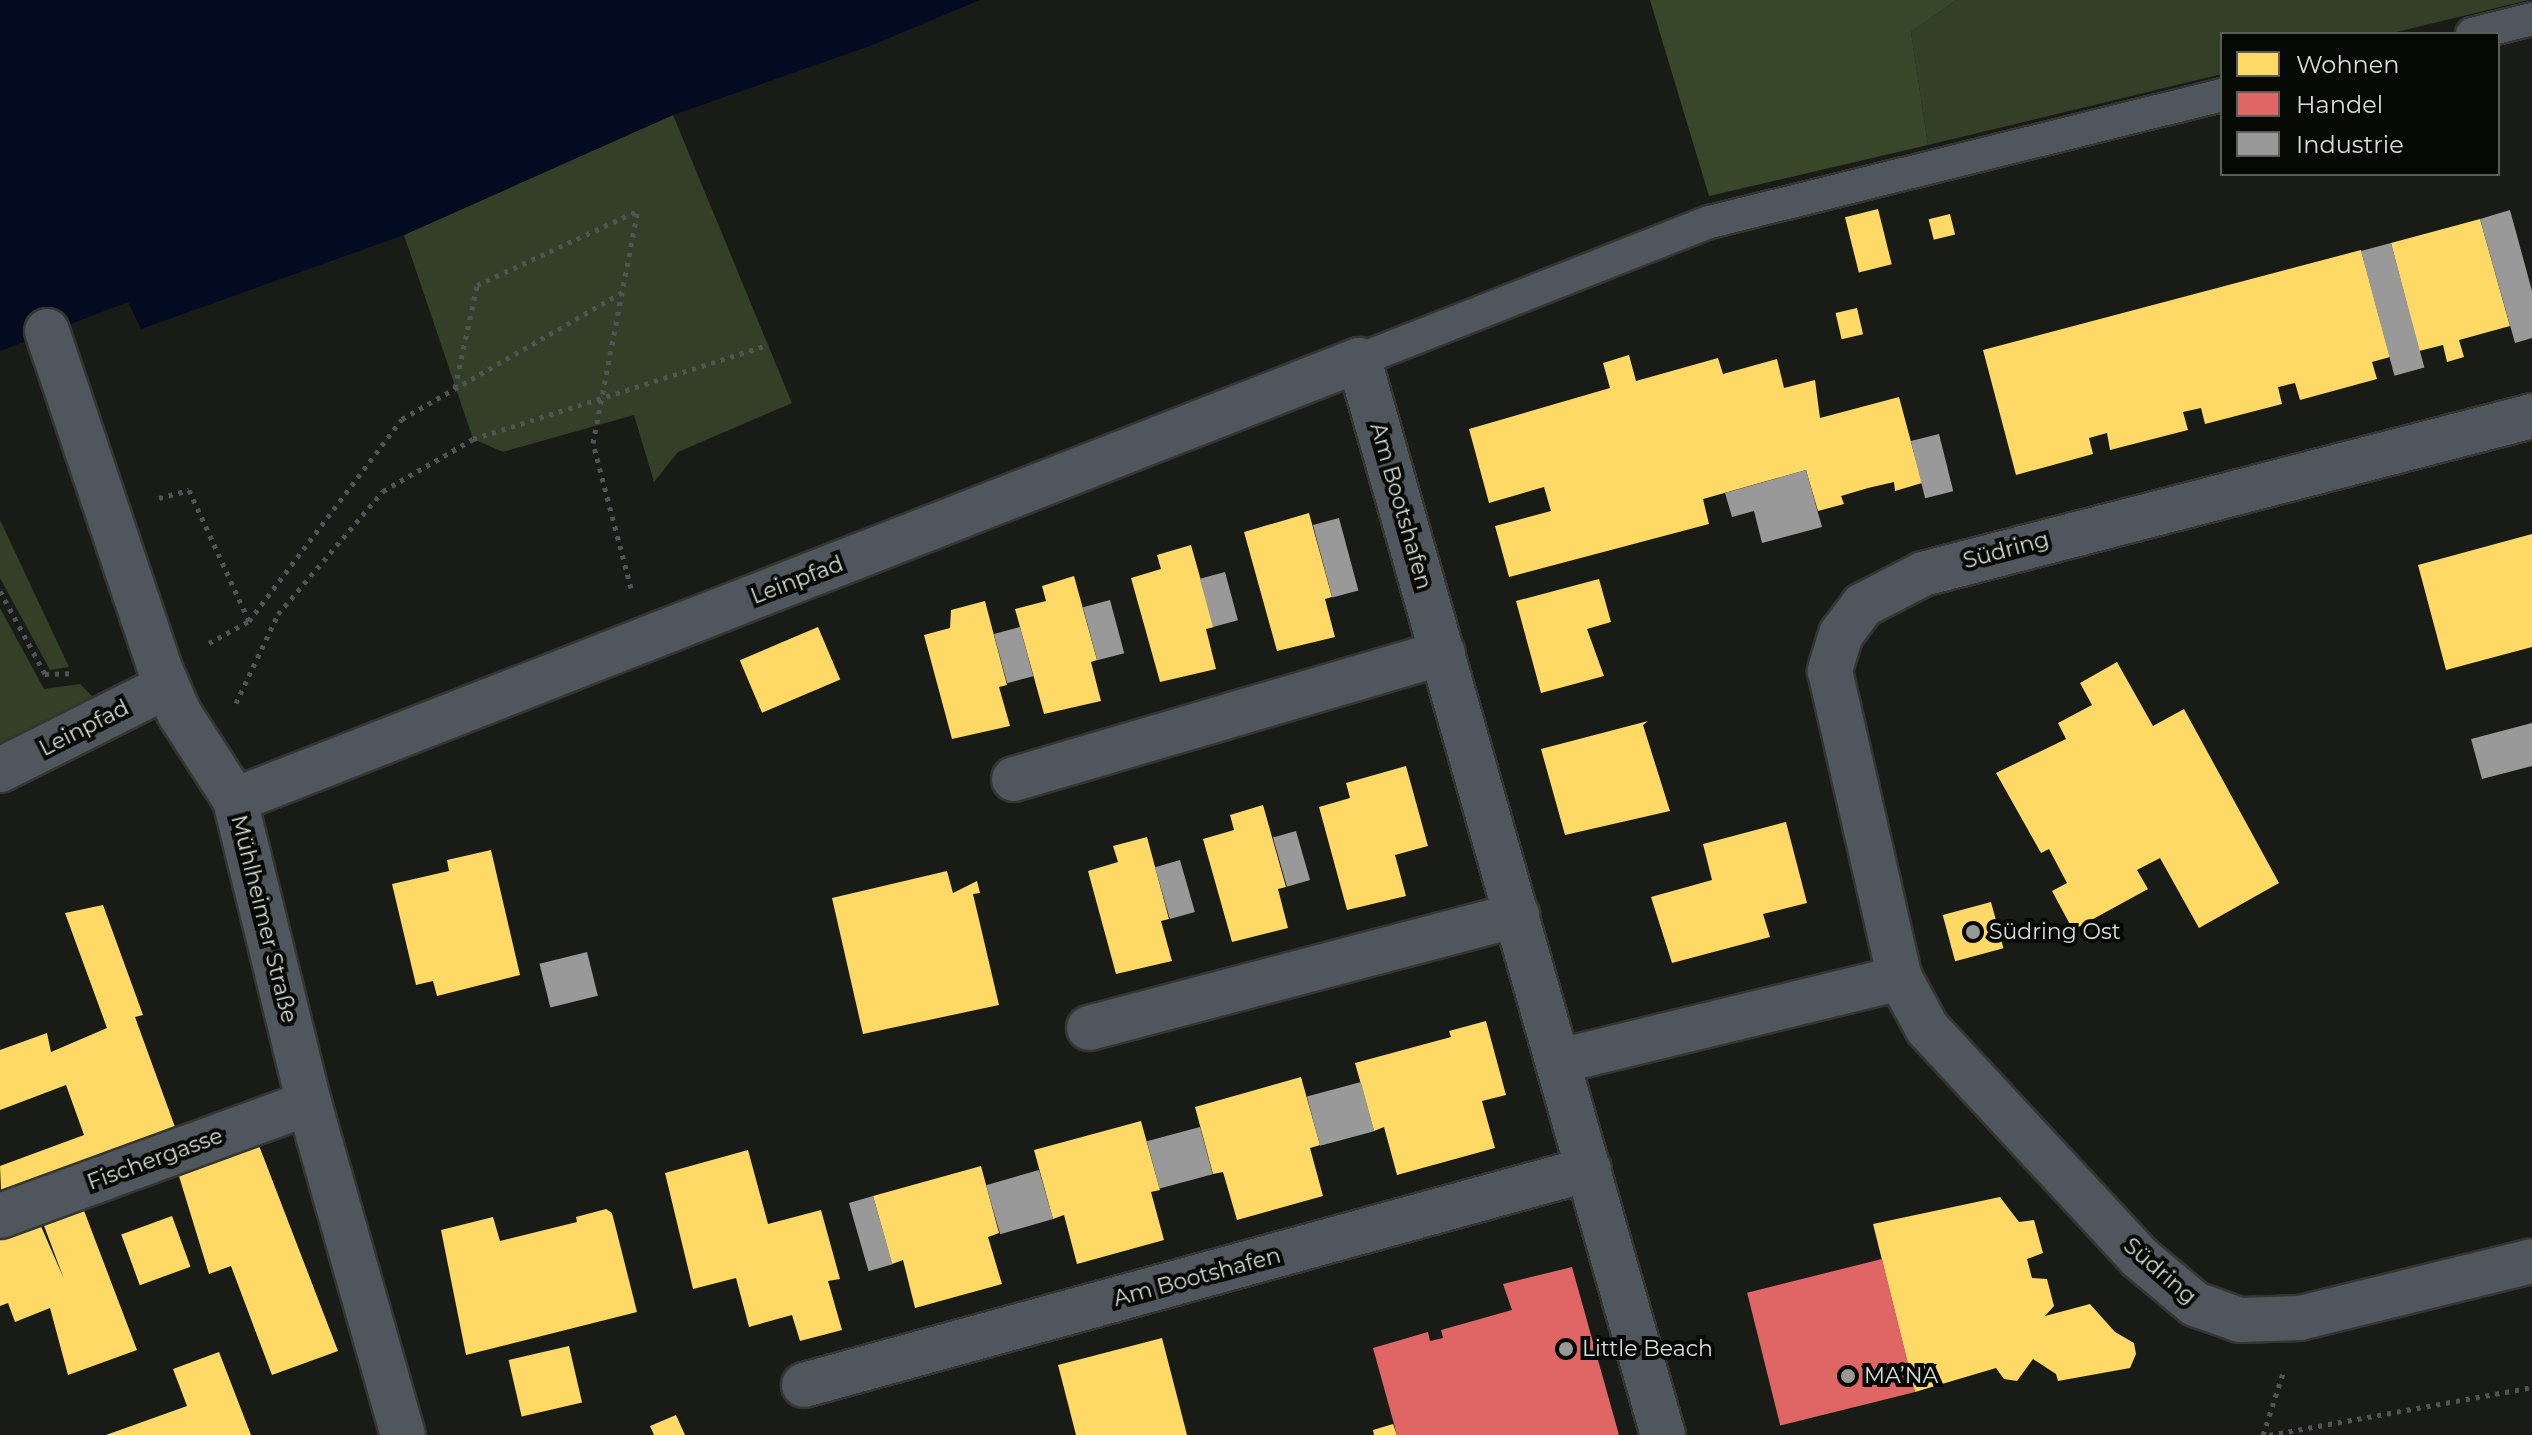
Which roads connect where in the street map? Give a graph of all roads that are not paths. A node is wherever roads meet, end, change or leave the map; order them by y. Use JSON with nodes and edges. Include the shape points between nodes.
{"nodes":[{"id":1,"x":2532,"y":19,"type":"edge"},
{"id":2,"x":2480,"y":32,"type":"edge"},
{"id":3,"x":2220,"y":95,"type":"edge"},
{"id":4,"x":47,"y":331,"type":"dead end"},
{"id":5,"x":1359,"y":360,"type":"junction"},
{"id":6,"x":2532,"y":416,"type":"edge"},
{"id":7,"x":1443,"y":653,"type":"junction"},
{"id":8,"x":164,"y":678,"type":"junction"},
{"id":9,"x":0,"y":770,"type":"edge"},
{"id":10,"x":1014,"y":779,"type":"dead end"},
{"id":11,"x":235,"y":800,"type":"junction"},
{"id":12,"x":1517,"y":915,"type":"junction"},
{"id":13,"x":1900,"y":978,"type":"junction"},
{"id":14,"x":1089,"y":1028,"type":"dead end"},
{"id":15,"x":1560,"y":1061,"type":"junction"},
{"id":16,"x":309,"y":1103,"type":"junction"},
{"id":17,"x":1589,"y":1169,"type":"junction"},
{"id":18,"x":0,"y":1216,"type":"edge"},
{"id":19,"x":2532,"y":1261,"type":"edge"},
{"id":20,"x":804,"y":1385,"type":"dead end"},
{"id":21,"x":403,"y":1435,"type":"edge"},
{"id":22,"x":1663,"y":1435,"type":"edge"}],
"edges":[{"from":1,"to":2,"type":"lane"},
{"from":3,"to":5,"type":"lane","via":[[1710,222]]},
{"from":4,"to":8,"type":"street","name":"Mühlheimer Straße"},
{"from":5,"to":7,"type":"street","name":"Am Bootshafen"},
{"from":5,"to":11,"type":"street","name":"Leinpfad"},
{"from":6,"to":13,"type":"street","name":"Südring","via":[[1993,552],[1923,574],[1863,605],[1841,634],[1830,671]]},
{"from":7,"to":10,"type":"street"},
{"from":7,"to":12,"type":"street","name":"Am Bootshafen"},
{"from":8,"to":9,"type":"street","name":"Leinpfad"},
{"from":8,"to":11,"type":"street","name":"Mühlheimer Straße"},
{"from":11,"to":16,"type":"street","name":"Mühlheimer Straße"},
{"from":12,"to":14,"type":"street"},
{"from":12,"to":15,"type":"street","name":"Am Bootshafen"},
{"from":13,"to":15,"type":"street"},
{"from":13,"to":19,"type":"street","name":"Südring","via":[[1927,1028],[2140,1258],[2195,1304],[2240,1320],[2300,1318]]},
{"from":15,"to":17,"type":"street","name":"Am Bootshafen"},
{"from":16,"to":18,"type":"street","name":"Fischergasse"},
{"from":16,"to":21,"type":"street","name":"Mühlheimer Straße"},
{"from":17,"to":20,"type":"street","name":"Am Bootshafen"},
{"from":17,"to":22,"type":"street","name":"Am Bootshafen"}]}
